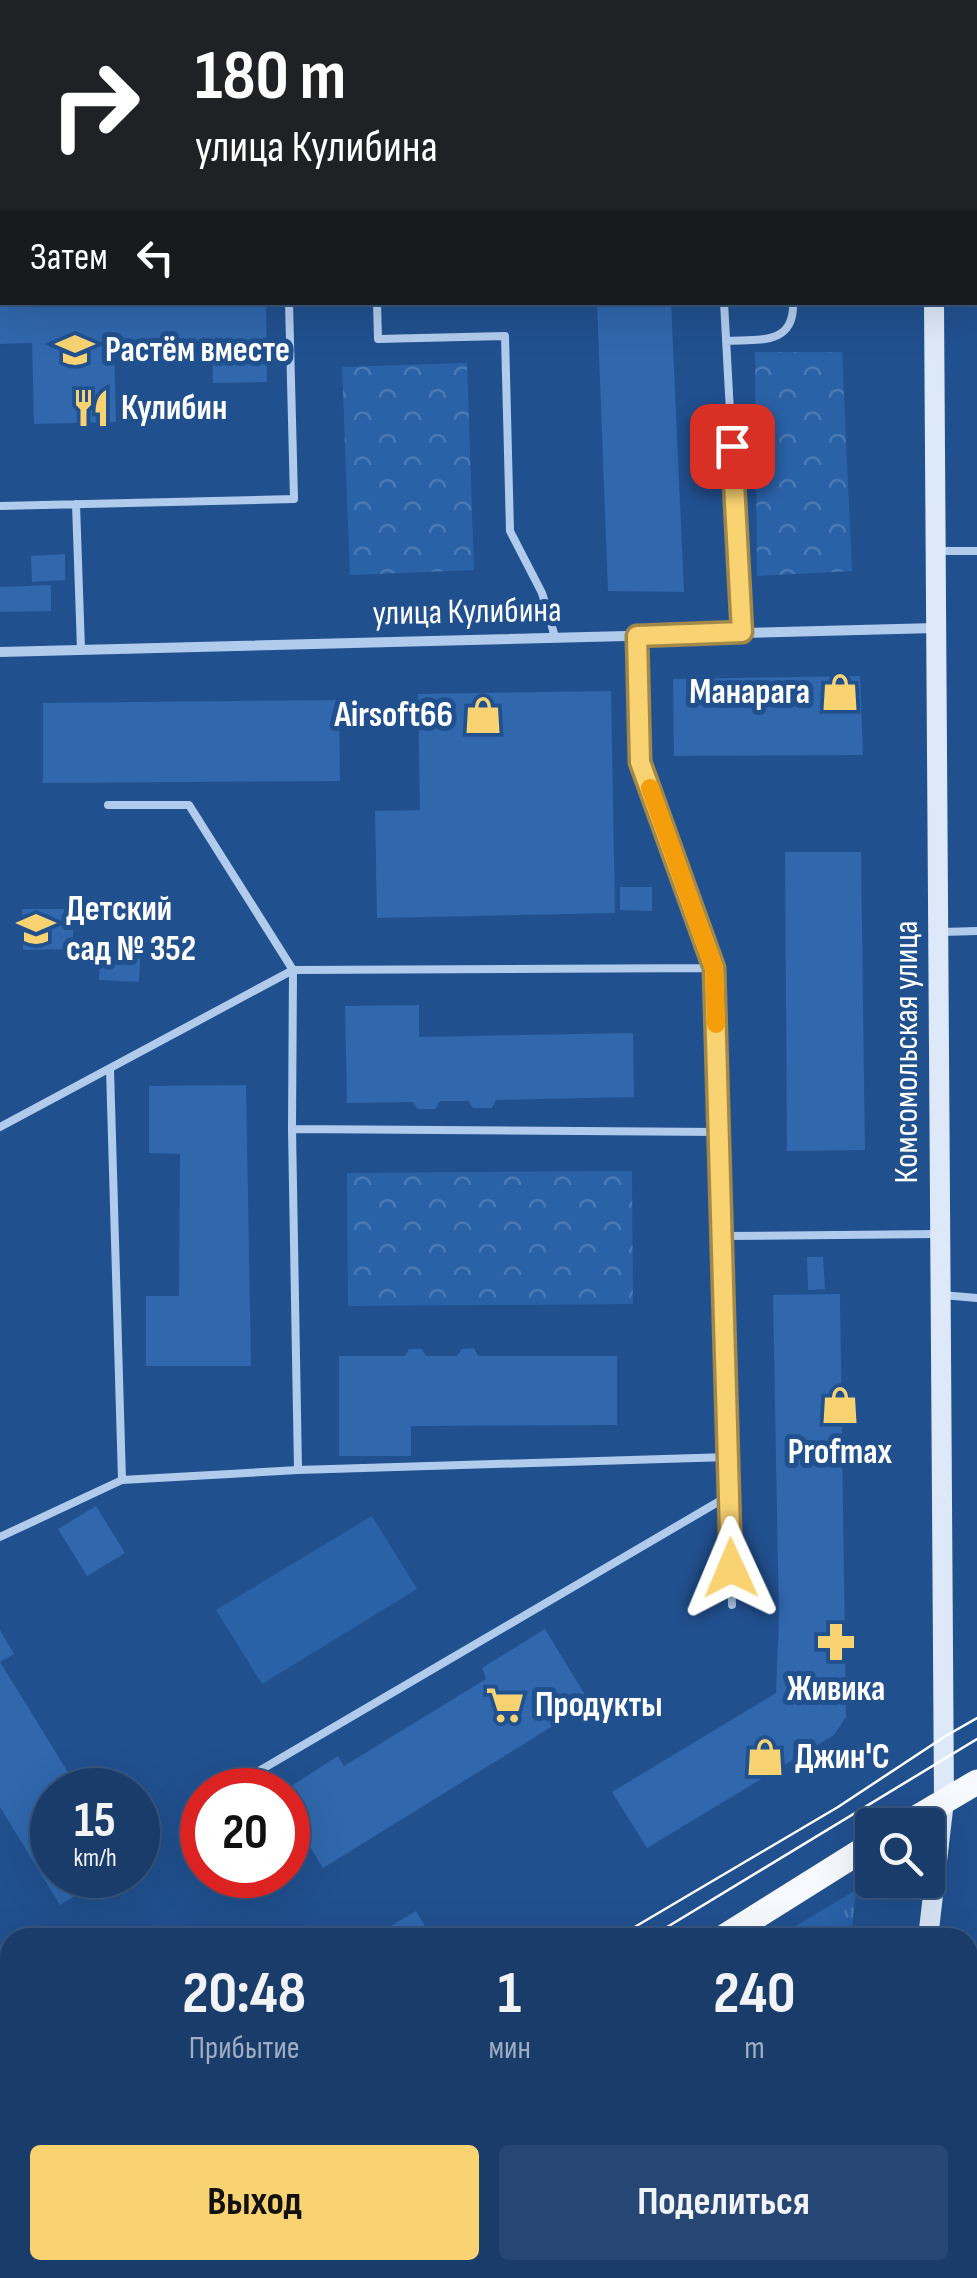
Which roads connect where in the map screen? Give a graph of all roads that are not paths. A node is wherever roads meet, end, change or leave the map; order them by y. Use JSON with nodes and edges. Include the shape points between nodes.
{"nodes":[{"id":1,"x":289,"y":305,"type":"edge"},
{"id":2,"x":376,"y":305,"type":"edge"},
{"id":3,"x":724,"y":305,"type":"edge"},
{"id":4,"x":792,"y":305,"type":"edge"},
{"id":5,"x":934,"y":305,"type":"edge"},
{"id":6,"x":726,"y":340,"type":"junction"},
{"id":7,"x":76,"y":504,"type":"junction"},
{"id":8,"x":0,"y":506,"type":"edge"},
{"id":9,"x":936,"y":551,"type":"junction"},
{"id":10,"x":977,"y":551,"type":"edge"},
{"id":11,"x":936,"y":628,"type":"junction"},
{"id":12,"x":742,"y":632,"type":"junction"},
{"id":13,"x":637,"y":636,"type":"junction"},
{"id":14,"x":555,"y":638,"type":"junction"},
{"id":15,"x":81,"y":649,"type":"junction"},
{"id":16,"x":0,"y":652,"type":"edge"},
{"id":17,"x":108,"y":805,"type":"dead end"},
{"id":18,"x":977,"y":931,"type":"edge"},
{"id":19,"x":938,"y":932,"type":"junction"},
{"id":20,"x":714,"y":968,"type":"junction"},
{"id":21,"x":293,"y":970,"type":"junction"},
{"id":22,"x":110,"y":1069,"type":"junction"},
{"id":23,"x":0,"y":1128,"type":"edge"},
{"id":24,"x":292,"y":1129,"type":"junction"},
{"id":25,"x":720,"y":1132,"type":"junction"},
{"id":26,"x":939,"y":1234,"type":"junction"},
{"id":27,"x":724,"y":1236,"type":"junction"},
{"id":28,"x":940,"y":1296,"type":"junction"},
{"id":29,"x":977,"y":1298,"type":"edge"},
{"id":30,"x":728,"y":1457,"type":"junction"},
{"id":31,"x":298,"y":1470,"type":"junction"},
{"id":32,"x":122,"y":1480,"type":"junction"},
{"id":33,"x":730,"y":1495,"type":"junction"},
{"id":34,"x":0,"y":1537,"type":"edge"},
{"id":35,"x":732,"y":1605,"type":"dead end"},
{"id":36,"x":262,"y":1768,"type":"edge"},
{"id":37,"x":977,"y":1782,"type":"edge"},
{"id":38,"x":944,"y":1800,"type":"junction"},
{"id":39,"x":931,"y":1808,"type":"edge"},
{"id":40,"x":855,"y":1855,"type":"edge"},
{"id":41,"x":738,"y":1928,"type":"edge"},
{"id":42,"x":929,"y":1928,"type":"edge"}],
"edges":[{"from":1,"to":7,"type":"lane","via":[[294,499]]},
{"from":2,"to":14,"type":"lane","via":[[378,339],[505,336],[510,530]]},
{"from":3,"to":6,"type":"lane"},
{"from":4,"to":6,"type":"lane","via":[[792,320],[776,337]]},
{"from":5,"to":9,"type":"main road","name":"Комсомольская улица"},
{"from":6,"to":12,"type":"lane"},
{"from":7,"to":8,"type":"lane"},
{"from":7,"to":15,"type":"lane"},
{"from":9,"to":10,"type":"lane"},
{"from":9,"to":11,"type":"main road","name":"Комсомольская улица"},
{"from":11,"to":12,"type":"street","name":"улица Кулибина"},
{"from":11,"to":19,"type":"main road","name":"Комсомольская улица"},
{"from":12,"to":13,"type":"street","name":"улица Кулибина"},
{"from":13,"to":14,"type":"street","name":"улица Кулибина"},
{"from":13,"to":20,"type":"lane","via":[[640,762]]},
{"from":14,"to":15,"type":"street","name":"улица Кулибина"},
{"from":15,"to":16,"type":"street","name":"улица Кулибина"},
{"from":17,"to":21,"type":"lane","via":[[189,805]]},
{"from":18,"to":19,"type":"lane"},
{"from":19,"to":26,"type":"main road","name":"Комсомольская улица"},
{"from":20,"to":21,"type":"lane"},
{"from":20,"to":25,"type":"lane"},
{"from":21,"to":22,"type":"lane"},
{"from":21,"to":24,"type":"lane"},
{"from":22,"to":23,"type":"lane"},
{"from":22,"to":32,"type":"lane"},
{"from":24,"to":25,"type":"lane"},
{"from":24,"to":31,"type":"lane"},
{"from":25,"to":27,"type":"lane"},
{"from":26,"to":27,"type":"lane"},
{"from":26,"to":28,"type":"main road","name":"Комсомольская улица"},
{"from":27,"to":30,"type":"lane"},
{"from":28,"to":29,"type":"lane"},
{"from":28,"to":38,"type":"main road","name":"Комсомольская улица"},
{"from":30,"to":31,"type":"lane"},
{"from":30,"to":33,"type":"lane"},
{"from":31,"to":32,"type":"lane"},
{"from":32,"to":34,"type":"lane"},
{"from":33,"to":35,"type":"lane"},
{"from":33,"to":36,"type":"lane"},
{"from":37,"to":38,"type":"main road"},
{"from":38,"to":39,"type":"main road"},
{"from":38,"to":42,"type":"main road","name":"Комсомольская улица"},
{"from":40,"to":41,"type":"main road"}]}
